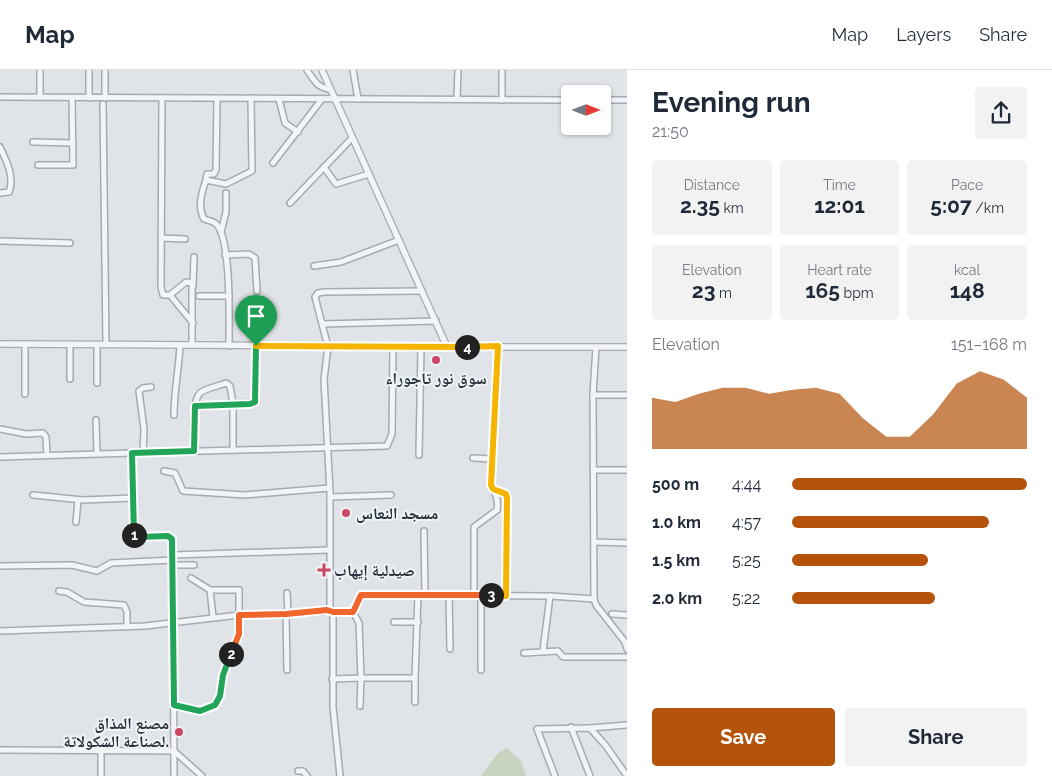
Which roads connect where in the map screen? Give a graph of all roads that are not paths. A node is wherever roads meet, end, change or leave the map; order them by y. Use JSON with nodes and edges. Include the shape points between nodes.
{"nodes":[{"id":1,"x":40,"y":70,"type":"edge"},
{"id":2,"x":89,"y":70,"type":"edge"},
{"id":3,"x":105,"y":70,"type":"edge"},
{"id":4,"x":308,"y":70,"type":"edge"},
{"id":5,"x":322,"y":70,"type":"edge"},
{"id":6,"x":353,"y":70,"type":"edge"},
{"id":7,"x":458,"y":70,"type":"edge"},
{"id":8,"x":502,"y":70,"type":"edge"},
{"id":9,"x":330,"y":89,"type":"junction"},
{"id":10,"x":0,"y":97,"type":"edge"},
{"id":11,"x":40,"y":97,"type":"junction"},
{"id":12,"x":72,"y":98,"type":"junction"},
{"id":13,"x":89,"y":98,"type":"junction"},
{"id":14,"x":162,"y":98,"type":"junction"},
{"id":15,"x":251,"y":98,"type":"junction"},
{"id":16,"x":358,"y":98,"type":"junction"},
{"id":17,"x":457,"y":98,"type":"junction"},
{"id":18,"x":217,"y":99,"type":"junction"},
{"id":19,"x":280,"y":99,"type":"junction"},
{"id":20,"x":322,"y":99,"type":"junction"},
{"id":21,"x":334,"y":99,"type":"junction"},
{"id":22,"x":502,"y":100,"type":"junction"},
{"id":23,"x":561,"y":100,"type":"edge"},
{"id":24,"x":611,"y":100,"type":"edge"},
{"id":25,"x":627,"y":100,"type":"edge"},
{"id":26,"x":104,"y":101,"type":"junction"},
{"id":27,"x":298,"y":132,"type":"junction"},
{"id":28,"x":352,"y":138,"type":"junction"},
{"id":29,"x":33,"y":142,"type":"dead end"},
{"id":30,"x":73,"y":143,"type":"junction"},
{"id":31,"x":0,"y":147,"type":"edge"},
{"id":32,"x":273,"y":163,"type":"dead end"},
{"id":33,"x":38,"y":165,"type":"dead end"},
{"id":34,"x":324,"y":167,"type":"junction"},
{"id":35,"x":368,"y":174,"type":"junction"},
{"id":36,"x":206,"y":180,"type":"junction"},
{"id":37,"x":0,"y":193,"type":"edge"},
{"id":38,"x":226,"y":193,"type":"dead end"},
{"id":39,"x":290,"y":203,"type":"dead end"},
{"id":40,"x":220,"y":233,"type":"junction"},
{"id":41,"x":161,"y":238,"type":"junction"},
{"id":42,"x":185,"y":239,"type":"dead end"},
{"id":43,"x":399,"y":240,"type":"junction"},
{"id":44,"x":0,"y":241,"type":"edge"},
{"id":45,"x":70,"y":243,"type":"dead end"},
{"id":46,"x":226,"y":255,"type":"junction"},
{"id":47,"x":194,"y":257,"type":"dead end"},
{"id":48,"x":314,"y":266,"type":"dead end"},
{"id":49,"x":193,"y":288,"type":"junction"},
{"id":50,"x":257,"y":291,"type":"dead end"},
{"id":51,"x":422,"y":291,"type":"junction"},
{"id":52,"x":170,"y":295,"type":"junction"},
{"id":53,"x":198,"y":296,"type":"dead end"},
{"id":54,"x":229,"y":296,"type":"junction"},
{"id":55,"x":436,"y":321,"type":"junction"},
{"id":56,"x":193,"y":323,"type":"junction"},
{"id":57,"x":323,"y":324,"type":"junction"},
{"id":58,"x":0,"y":344,"type":"edge"},
{"id":59,"x":25,"y":344,"type":"junction"},
{"id":60,"x":106,"y":344,"type":"junction"},
{"id":61,"x":70,"y":345,"type":"junction"},
{"id":62,"x":97,"y":345,"type":"junction"},
{"id":63,"x":180,"y":345,"type":"junction"},
{"id":64,"x":192,"y":345,"type":"junction"},
{"id":65,"x":229,"y":346,"type":"junction"},
{"id":66,"x":256,"y":346,"type":"junction"},
{"id":67,"x":392,"y":346,"type":"junction"},
{"id":68,"x":498,"y":346,"type":"junction"},
{"id":69,"x":328,"y":347,"type":"junction"},
{"id":70,"x":421,"y":347,"type":"junction"},
{"id":71,"x":447,"y":347,"type":"junction"},
{"id":72,"x":596,"y":347,"type":"junction"},
{"id":73,"x":627,"y":347,"type":"edge"},
{"id":74,"x":70,"y":379,"type":"dead end"},
{"id":75,"x":97,"y":382,"type":"dead end"},
{"id":76,"x":151,"y":387,"type":"dead end"},
{"id":77,"x":25,"y":394,"type":"dead end"},
{"id":78,"x":593,"y":395,"type":"junction"},
{"id":79,"x":627,"y":396,"type":"edge"},
{"id":80,"x":233,"y":404,"type":"junction"},
{"id":81,"x":195,"y":406,"type":"junction"},
{"id":82,"x":174,"y":415,"type":"dead end"},
{"id":83,"x":96,"y":420,"type":"dead end"},
{"id":84,"x":0,"y":429,"type":"edge"},
{"id":85,"x":327,"y":447,"type":"junction"},
{"id":86,"x":233,"y":450,"type":"junction"},
{"id":87,"x":194,"y":451,"type":"junction"},
{"id":88,"x":132,"y":453,"type":"junction"},
{"id":89,"x":143,"y":453,"type":"junction"},
{"id":90,"x":96,"y":454,"type":"junction"},
{"id":91,"x":47,"y":455,"type":"junction"},
{"id":92,"x":419,"y":455,"type":"dead end"},
{"id":93,"x":0,"y":457,"type":"edge"},
{"id":94,"x":472,"y":458,"type":"dead end"},
{"id":95,"x":492,"y":459,"type":"junction"},
{"id":96,"x":594,"y":470,"type":"junction"},
{"id":97,"x":627,"y":470,"type":"edge"},
{"id":98,"x":164,"y":471,"type":"dead end"},
{"id":99,"x":330,"y":488,"type":"junction"},
{"id":100,"x":496,"y":491,"type":"junction"},
{"id":101,"x":34,"y":494,"type":"dead end"},
{"id":102,"x":391,"y":495,"type":"dead end"},
{"id":103,"x":330,"y":496,"type":"junction"},
{"id":104,"x":133,"y":498,"type":"junction"},
{"id":105,"x":78,"y":500,"type":"junction"},
{"id":106,"x":507,"y":506,"type":"junction"},
{"id":107,"x":496,"y":510,"type":"junction"},
{"id":108,"x":76,"y":522,"type":"dead end"},
{"id":109,"x":424,"y":531,"type":"dead end"},
{"id":110,"x":594,"y":542,"type":"junction"},
{"id":111,"x":627,"y":543,"type":"edge"},
{"id":112,"x":329,"y":550,"type":"junction"},
{"id":113,"x":173,"y":560,"type":"junction"},
{"id":114,"x":194,"y":565,"type":"dead end"},
{"id":115,"x":0,"y":566,"type":"edge"},
{"id":116,"x":191,"y":578,"type":"dead end"},
{"id":117,"x":210,"y":590,"type":"junction"},
{"id":118,"x":59,"y":591,"type":"dead end"},
{"id":119,"x":288,"y":593,"type":"dead end"},
{"id":120,"x":418,"y":595,"type":"junction"},
{"id":121,"x":425,"y":595,"type":"junction"},
{"id":122,"x":449,"y":595,"type":"junction"},
{"id":123,"x":474,"y":595,"type":"junction"},
{"id":124,"x":481,"y":595,"type":"junction"},
{"id":125,"x":506,"y":596,"type":"junction"},
{"id":126,"x":550,"y":596,"type":"junction"},
{"id":127,"x":594,"y":599,"type":"junction"},
{"id":128,"x":330,"y":611,"type":"junction"},
{"id":129,"x":353,"y":612,"type":"junction"},
{"id":130,"x":287,"y":614,"type":"junction"},
{"id":131,"x":612,"y":614,"type":"dead end"},
{"id":132,"x":627,"y":614,"type":"edge"},
{"id":133,"x":239,"y":615,"type":"junction"},
{"id":134,"x":213,"y":617,"type":"junction"},
{"id":135,"x":173,"y":622,"type":"junction"},
{"id":136,"x":394,"y":622,"type":"dead end"},
{"id":137,"x":418,"y":622,"type":"junction"},
{"id":138,"x":127,"y":626,"type":"junction"},
{"id":139,"x":0,"y":631,"type":"edge"},
{"id":140,"x":450,"y":649,"type":"dead end"},
{"id":141,"x":627,"y":649,"type":"edge"},
{"id":142,"x":543,"y":651,"type":"junction"},
{"id":143,"x":524,"y":653,"type":"dead end"},
{"id":144,"x":627,"y":657,"type":"edge"},
{"id":145,"x":287,"y":670,"type":"dead end"},
{"id":146,"x":481,"y":670,"type":"dead end"},
{"id":147,"x":361,"y":678,"type":"junction"},
{"id":148,"x":415,"y":678,"type":"junction"},
{"id":149,"x":332,"y":679,"type":"junction"},
{"id":150,"x":415,"y":702,"type":"dead end"},
{"id":151,"x":174,"y":705,"type":"junction"},
{"id":152,"x":360,"y":706,"type":"dead end"},
{"id":153,"x":627,"y":725,"type":"edge"},
{"id":154,"x":571,"y":727,"type":"junction"},
{"id":155,"x":590,"y":728,"type":"junction"},
{"id":156,"x":0,"y":750,"type":"edge"},
{"id":157,"x":174,"y":751,"type":"junction"},
{"id":158,"x":101,"y":752,"type":"junction"},
{"id":159,"x":298,"y":771,"type":"dead end"},
{"id":160,"x":101,"y":776,"type":"edge"},
{"id":161,"x":174,"y":776,"type":"edge"},
{"id":162,"x":202,"y":776,"type":"edge"},
{"id":163,"x":307,"y":776,"type":"edge"},
{"id":164,"x":340,"y":776,"type":"edge"},
{"id":165,"x":555,"y":776,"type":"edge"},
{"id":166,"x":590,"y":776,"type":"edge"},
{"id":167,"x":627,"y":776,"type":"edge"}],
"edges":[{"from":1,"to":11,"type":"street"},
{"from":2,"to":13,"type":"street"},
{"from":3,"to":26,"type":"street"},
{"from":4,"to":9,"type":"street","via":[[316,84]]},
{"from":5,"to":9,"type":"street"},
{"from":6,"to":16,"type":"street"},
{"from":7,"to":17,"type":"street"},
{"from":8,"to":22,"type":"street"},
{"from":9,"to":21,"type":"street"},
{"from":10,"to":11,"type":"street"},
{"from":11,"to":12,"type":"street"},
{"from":12,"to":13,"type":"street"},
{"from":12,"to":30,"type":"street"},
{"from":13,"to":26,"type":"street"},
{"from":14,"to":18,"type":"street"},
{"from":14,"to":26,"type":"street"},
{"from":14,"to":41,"type":"street"},
{"from":15,"to":18,"type":"street"},
{"from":15,"to":19,"type":"street"},
{"from":15,"to":36,"type":"street","via":[[252,171],[226,184]]},
{"from":16,"to":17,"type":"street"},
{"from":16,"to":21,"type":"street"},
{"from":17,"to":22,"type":"street"},
{"from":18,"to":36,"type":"street","via":[[216,170],[214,174],[207,174]]},
{"from":19,"to":20,"type":"street"},
{"from":19,"to":27,"type":"street","via":[[285,122]]},
{"from":20,"to":21,"type":"street"},
{"from":20,"to":27,"type":"street"},
{"from":21,"to":28,"type":"street"},
{"from":22,"to":23,"type":"street"},
{"from":24,"to":25,"type":"street"},
{"from":26,"to":60,"type":"street"},
{"from":27,"to":32,"type":"street"},
{"from":28,"to":34,"type":"street"},
{"from":28,"to":35,"type":"street"},
{"from":29,"to":30,"type":"street"},
{"from":30,"to":33,"type":"street","via":[[72,166]]},
{"from":31,"to":37,"type":"street","via":[[8,164],[11,185],[9,192]]},
{"from":34,"to":35,"type":"street","via":[[336,184]]},
{"from":34,"to":39,"type":"street"},
{"from":35,"to":43,"type":"street"},
{"from":36,"to":40,"type":"street","via":[[201,195],[202,215],[216,223]]},
{"from":38,"to":40,"type":"street","via":[[226,212]]},
{"from":40,"to":46,"type":"street"},
{"from":41,"to":42,"type":"street"},
{"from":41,"to":52,"type":"street","via":[[162,292]]},
{"from":43,"to":48,"type":"street","via":[[340,262]]},
{"from":43,"to":51,"type":"street"},
{"from":44,"to":45,"type":"street"},
{"from":46,"to":50,"type":"street","via":[[249,254],[256,258]]},
{"from":46,"to":54,"type":"street"},
{"from":47,"to":49,"type":"street"},
{"from":49,"to":52,"type":"street","via":[[192,283],[186,282]]},
{"from":49,"to":56,"type":"street"},
{"from":51,"to":55,"type":"street"},
{"from":51,"to":57,"type":"street","via":[[318,293],[316,301]]},
{"from":52,"to":56,"type":"street"},
{"from":53,"to":54,"type":"street"},
{"from":54,"to":65,"type":"street"},
{"from":55,"to":57,"type":"street"},
{"from":55,"to":71,"type":"street"},
{"from":56,"to":64,"type":"street"},
{"from":57,"to":69,"type":"street"},
{"from":58,"to":59,"type":"street"},
{"from":59,"to":61,"type":"street"},
{"from":59,"to":77,"type":"street"},
{"from":60,"to":62,"type":"street"},
{"from":60,"to":63,"type":"street"},
{"from":61,"to":62,"type":"street"},
{"from":61,"to":74,"type":"street"},
{"from":62,"to":75,"type":"street"},
{"from":63,"to":64,"type":"street"},
{"from":63,"to":82,"type":"street"},
{"from":64,"to":65,"type":"street"},
{"from":65,"to":66,"type":"street"},
{"from":66,"to":69,"type":"street"},
{"from":66,"to":80,"type":"street","via":[[255,402]]},
{"from":67,"to":69,"type":"street"},
{"from":67,"to":70,"type":"street"},
{"from":67,"to":85,"type":"street","via":[[391,440],[380,448]]},
{"from":68,"to":71,"type":"street"},
{"from":68,"to":72,"type":"street"},
{"from":68,"to":95,"type":"street"},
{"from":69,"to":85,"type":"street","via":[[324,378]]},
{"from":70,"to":71,"type":"street"},
{"from":70,"to":92,"type":"street"},
{"from":72,"to":73,"type":"street"},
{"from":72,"to":78,"type":"street"},
{"from":76,"to":89,"type":"street","via":[[142,388],[139,392]]},
{"from":78,"to":79,"type":"street"},
{"from":78,"to":96,"type":"street"},
{"from":80,"to":81,"type":"street"},
{"from":80,"to":81,"type":"street","via":[[230,384],[226,383],[202,392]]},
{"from":80,"to":86,"type":"street"},
{"from":81,"to":87,"type":"street"},
{"from":83,"to":90,"type":"street"},
{"from":84,"to":91,"type":"street","via":[[26,434],[43,433]]},
{"from":85,"to":86,"type":"street"},
{"from":85,"to":99,"type":"street"},
{"from":86,"to":87,"type":"street"},
{"from":87,"to":89,"type":"street"},
{"from":88,"to":89,"type":"street"},
{"from":88,"to":90,"type":"street"},
{"from":88,"to":104,"type":"street"},
{"from":90,"to":91,"type":"street"},
{"from":91,"to":93,"type":"street"},
{"from":94,"to":95,"type":"street"},
{"from":95,"to":100,"type":"street","via":[[491,485]]},
{"from":96,"to":97,"type":"street"},
{"from":96,"to":110,"type":"street"},
{"from":98,"to":99,"type":"street","via":[[175,473],[183,491],[245,495]]},
{"from":99,"to":103,"type":"street"},
{"from":100,"to":106,"type":"street","via":[[506,494]]},
{"from":100,"to":107,"type":"street"},
{"from":101,"to":105,"type":"street"},
{"from":102,"to":103,"type":"street"},
{"from":103,"to":112,"type":"street"},
{"from":104,"to":105,"type":"street"},
{"from":104,"to":113,"type":"street","via":[[135,536],[170,537]]},
{"from":105,"to":108,"type":"street"},
{"from":106,"to":107,"type":"street"},
{"from":106,"to":125,"type":"street"},
{"from":107,"to":123,"type":"street","via":[[474,527]]},
{"from":109,"to":121,"type":"street"},
{"from":110,"to":111,"type":"street"},
{"from":110,"to":127,"type":"street"},
{"from":112,"to":113,"type":"street"},
{"from":112,"to":128,"type":"street"},
{"from":113,"to":114,"type":"street"},
{"from":113,"to":115,"type":"street","via":[[111,563],[97,571],[69,564]]},
{"from":113,"to":135,"type":"street"},
{"from":116,"to":117,"type":"street"},
{"from":117,"to":133,"type":"street","via":[[239,590]]},
{"from":117,"to":134,"type":"street"},
{"from":118,"to":138,"type":"street","via":[[84,602],[124,605]]},
{"from":119,"to":130,"type":"street"},
{"from":120,"to":121,"type":"street"},
{"from":120,"to":129,"type":"street","via":[[361,595]]},
{"from":120,"to":137,"type":"street"},
{"from":121,"to":122,"type":"street"},
{"from":122,"to":123,"type":"street"},
{"from":122,"to":140,"type":"street"},
{"from":123,"to":124,"type":"street"},
{"from":124,"to":125,"type":"street"},
{"from":124,"to":146,"type":"street"},
{"from":125,"to":126,"type":"street"},
{"from":126,"to":127,"type":"street"},
{"from":126,"to":142,"type":"street"},
{"from":127,"to":141,"type":"street"},
{"from":128,"to":129,"type":"street"},
{"from":128,"to":130,"type":"street"},
{"from":128,"to":149,"type":"street"},
{"from":129,"to":147,"type":"street","via":[[359,623]]},
{"from":130,"to":133,"type":"street"},
{"from":130,"to":145,"type":"street"},
{"from":131,"to":132,"type":"street"},
{"from":133,"to":134,"type":"street"},
{"from":133,"to":151,"type":"street","via":[[238,638],[215,705],[200,711]]},
{"from":134,"to":135,"type":"street"},
{"from":135,"to":138,"type":"street"},
{"from":135,"to":151,"type":"street"},
{"from":136,"to":137,"type":"street"},
{"from":137,"to":148,"type":"street"},
{"from":138,"to":139,"type":"street"},
{"from":142,"to":143,"type":"street"},
{"from":142,"to":144,"type":"street","via":[[558,651],[563,657]]},
{"from":147,"to":148,"type":"street"},
{"from":147,"to":149,"type":"street"},
{"from":147,"to":152,"type":"street"},
{"from":148,"to":150,"type":"street"},
{"from":149,"to":164,"type":"street"},
{"from":151,"to":157,"type":"street"},
{"from":153,"to":155,"type":"street"},
{"from":154,"to":155,"type":"street"},
{"from":154,"to":165,"type":"street","via":[[537,729]]},
{"from":154,"to":166,"type":"street"},
{"from":155,"to":167,"type":"street"},
{"from":156,"to":158,"type":"street"},
{"from":157,"to":158,"type":"street"},
{"from":157,"to":161,"type":"street"},
{"from":157,"to":162,"type":"street"},
{"from":158,"to":160,"type":"street"},
{"from":159,"to":163,"type":"street"}]}
